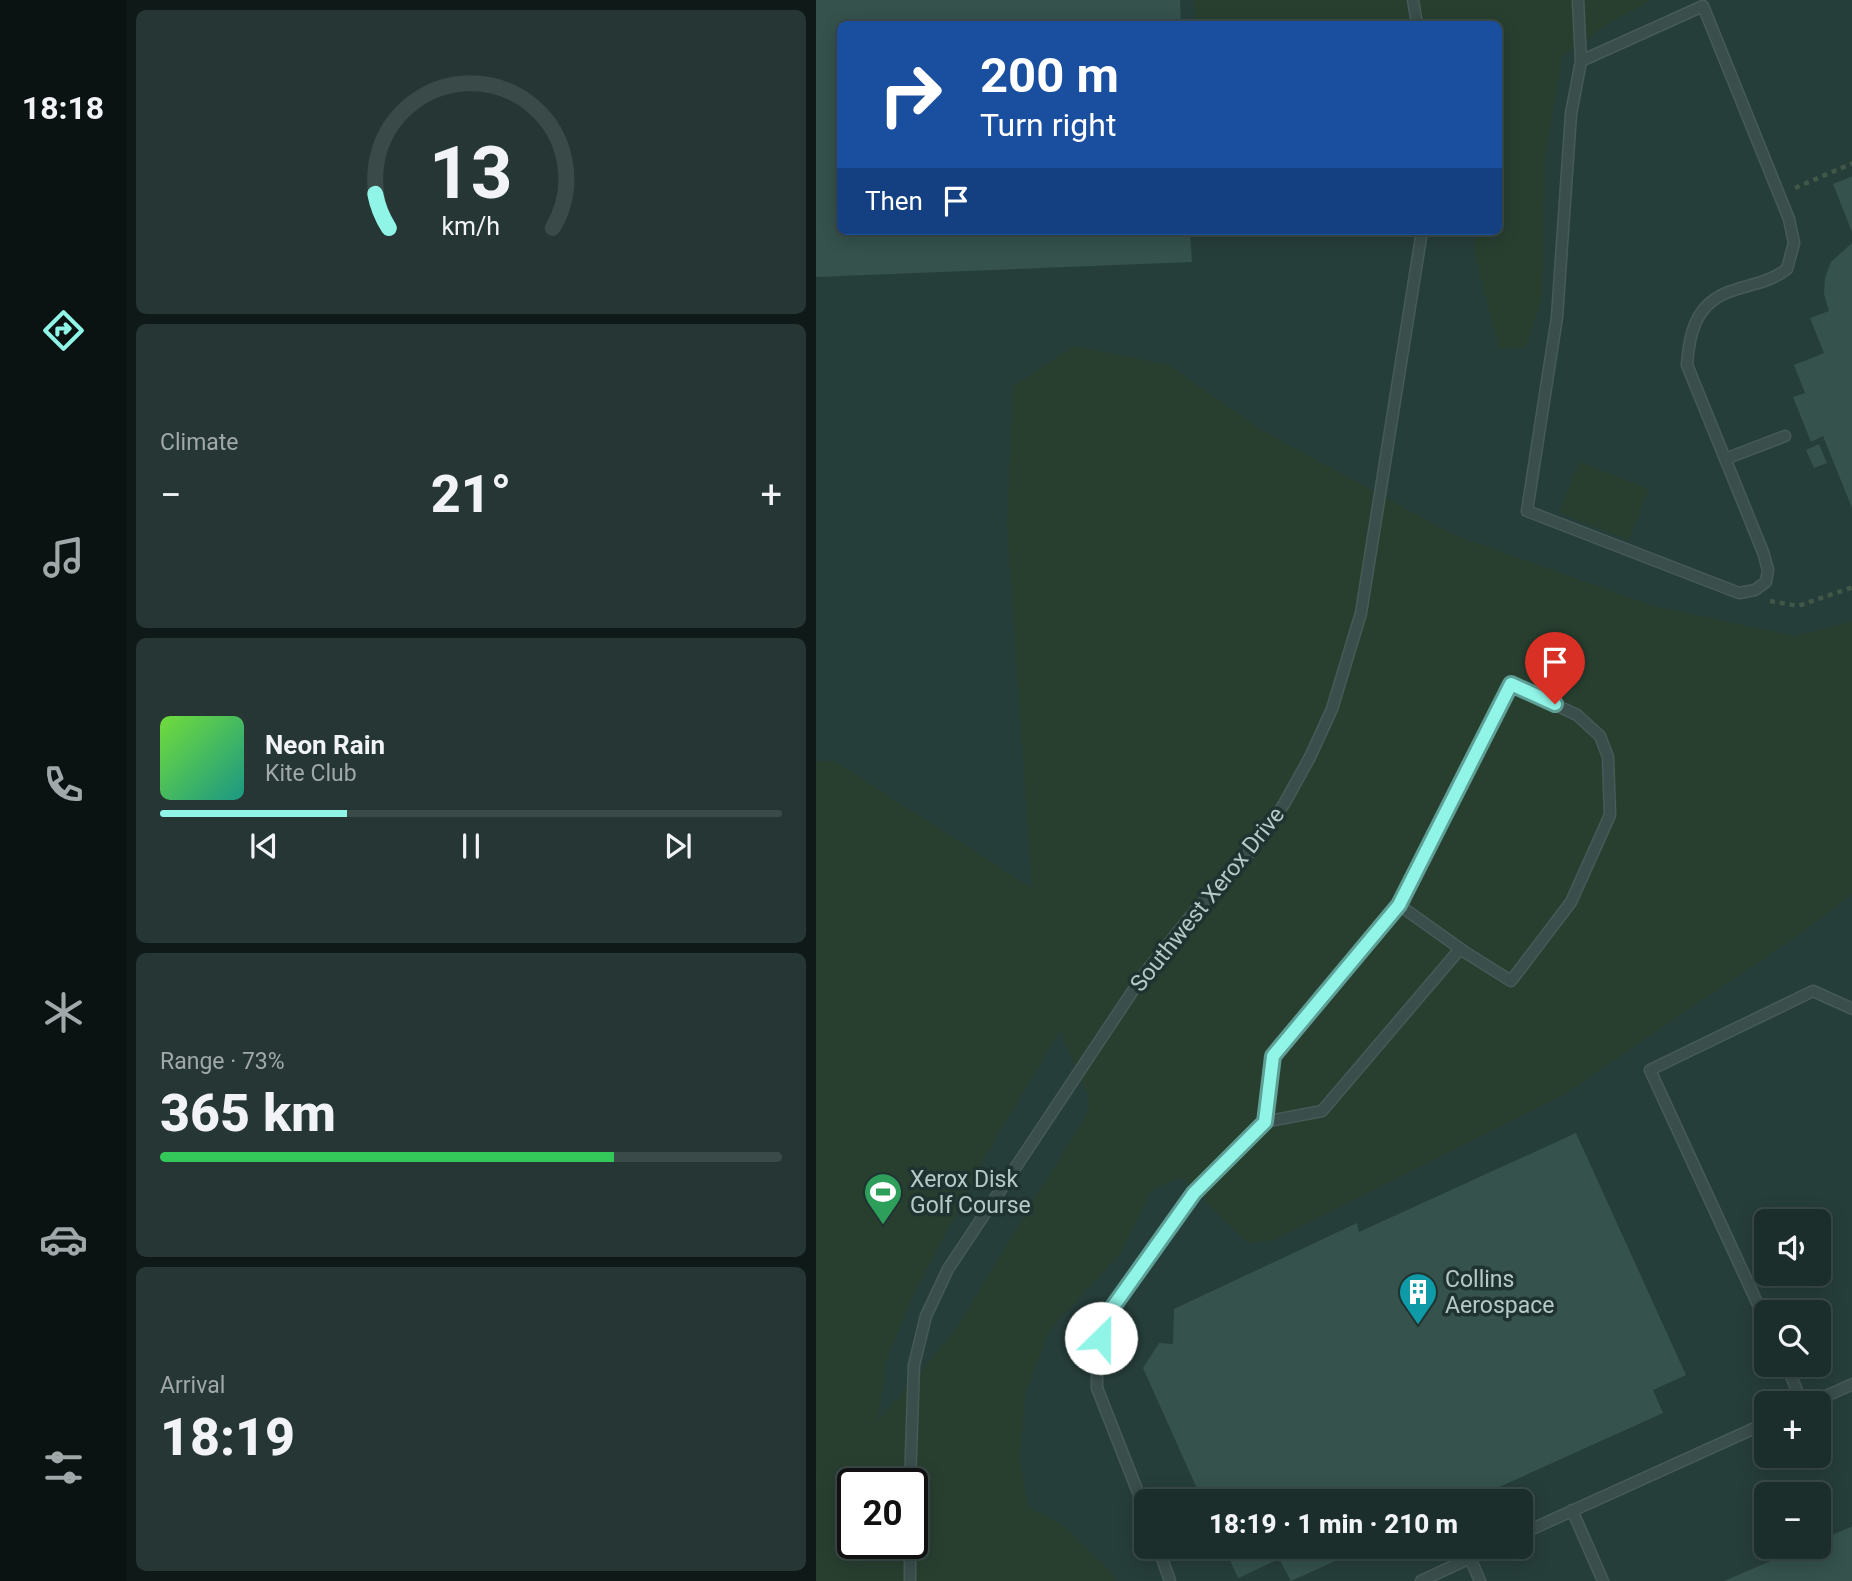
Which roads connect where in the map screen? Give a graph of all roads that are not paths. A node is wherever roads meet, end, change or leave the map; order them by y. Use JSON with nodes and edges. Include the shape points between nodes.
{"nodes":[{"id":1,"x":1413,"y":0,"type":"edge"},
{"id":2,"x":1578,"y":0,"type":"edge"},
{"id":3,"x":1416,"y":21,"type":"edge"},
{"id":4,"x":1581,"y":61,"type":"junction"},
{"id":5,"x":1421,"y":235,"type":"edge"},
{"id":6,"x":1785,"y":436,"type":"dead end"},
{"id":7,"x":1725,"y":459,"type":"junction"},
{"id":8,"x":1399,"y":905,"type":"junction"},
{"id":9,"x":1465,"y":952,"type":"junction"},
{"id":10,"x":1853,"y":1009,"type":"edge"},
{"id":11,"x":1265,"y":1122,"type":"junction"},
{"id":12,"x":1756,"y":1300,"type":"edge"},
{"id":13,"x":1853,"y":1384,"type":"edge"},
{"id":14,"x":1831,"y":1393,"type":"edge"},
{"id":15,"x":1754,"y":1428,"type":"edge"},
{"id":16,"x":911,"y":1468,"type":"edge"},
{"id":17,"x":1137,"y":1489,"type":"edge"},
{"id":18,"x":1572,"y":1510,"type":"junction"},
{"id":19,"x":1533,"y":1528,"type":"edge"},
{"id":20,"x":910,"y":1559,"type":"edge"},
{"id":21,"x":1162,"y":1559,"type":"edge"},
{"id":22,"x":1468,"y":1559,"type":"edge"},
{"id":23,"x":1470,"y":1559,"type":"edge"},
{"id":24,"x":910,"y":1581,"type":"edge"},
{"id":25,"x":1170,"y":1581,"type":"edge"},
{"id":26,"x":1421,"y":1581,"type":"edge"},
{"id":27,"x":1480,"y":1581,"type":"edge"},
{"id":28,"x":1602,"y":1581,"type":"edge"}],
"edges":[{"from":1,"to":3,"type":"lane"},
{"from":2,"to":4,"type":"lane"},
{"from":4,"to":7,"type":"lane","via":[[1703,6],[1779,195],[1794,243],[1787,270],[1756,286],[1726,293],[1706,307],[1689,332],[1687,365]]},
{"from":4,"to":7,"type":"lane","via":[[1571,114],[1557,317],[1527,511],[1739,593],[1755,590],[1766,582],[1768,570]]},
{"from":5,"to":16,"type":"lane","name":"Southwest Xerox Drive","via":[[1375,541],[1361,613],[1332,709],[1284,804],[1251,850],[1144,974],[948,1269],[926,1316],[914,1365]]},
{"from":6,"to":7,"type":"lane"},
{"from":8,"to":9,"type":"lane"},
{"from":8,"to":9,"type":"lane","via":[[1511,684],[1577,715],[1600,736],[1608,757],[1610,816],[1571,902],[1511,981]]},
{"from":8,"to":11,"type":"lane","via":[[1273,1056]]},
{"from":9,"to":11,"type":"lane","via":[[1460,949],[1322,1111]]},
{"from":10,"to":12,"type":"lane","via":[[1813,991],[1650,1070]]},
{"from":11,"to":17,"type":"lane","via":[[1194,1193],[1105,1318],[1097,1357],[1097,1388]]},
{"from":13,"to":14,"type":"lane"},
{"from":15,"to":18,"type":"lane"},
{"from":18,"to":19,"type":"lane"},
{"from":18,"to":28,"type":"lane"},
{"from":20,"to":24,"type":"lane"},
{"from":21,"to":25,"type":"lane"},
{"from":22,"to":26,"type":"lane"},
{"from":23,"to":27,"type":"lane"}]}
